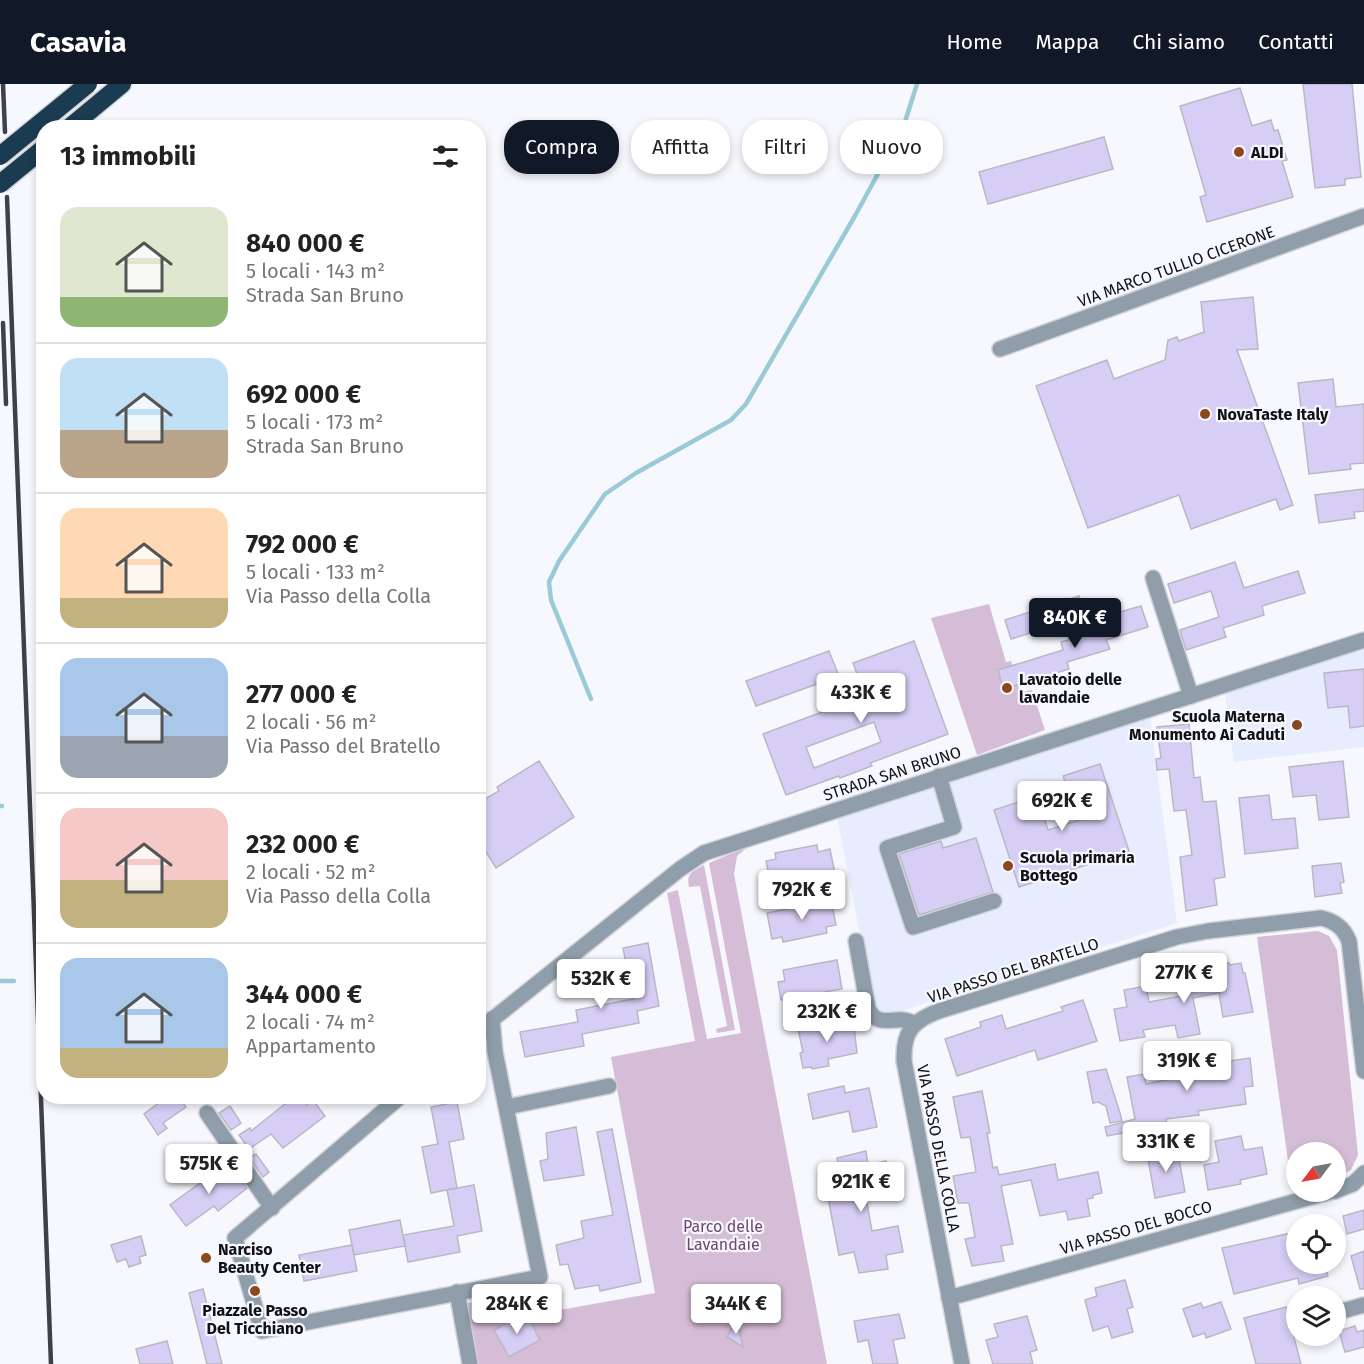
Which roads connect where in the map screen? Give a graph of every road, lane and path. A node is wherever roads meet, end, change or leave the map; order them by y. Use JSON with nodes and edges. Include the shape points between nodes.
{"nodes":[{"id":1,"x":88,"y":84,"type":"edge"},
{"id":2,"x":122,"y":84,"type":"edge"},
{"id":3,"x":44,"y":120,"type":"edge"},
{"id":4,"x":79,"y":120,"type":"edge"},
{"id":5,"x":36,"y":127,"type":"edge"},
{"id":6,"x":36,"y":155,"type":"edge"},
{"id":7,"x":0,"y":156,"type":"edge"},
{"id":8,"x":0,"y":184,"type":"edge"},
{"id":9,"x":1364,"y":216,"type":"edge"},
{"id":10,"x":1000,"y":349,"type":"dead end"},
{"id":11,"x":1153,"y":578,"type":"dead end"},
{"id":12,"x":1364,"y":640,"type":"edge"},
{"id":13,"x":1191,"y":696,"type":"junction"},
{"id":14,"x":939,"y":776,"type":"junction"},
{"id":15,"x":994,"y":901,"type":"dead end"},
{"id":16,"x":855,"y":941,"type":"dead end"},
{"id":17,"x":492,"y":1019,"type":"junction"},
{"id":18,"x":486,"y":1024,"type":"edge"},
{"id":19,"x":914,"y":1024,"type":"junction"},
{"id":20,"x":1363,"y":1049,"type":"edge"},
{"id":21,"x":1364,"y":1071,"type":"edge"},
{"id":22,"x":609,"y":1086,"type":"dead end"},
{"id":23,"x":392,"y":1104,"type":"edge"},
{"id":24,"x":507,"y":1107,"type":"junction"},
{"id":25,"x":207,"y":1113,"type":"dead end"},
{"id":26,"x":1364,"y":1173,"type":"edge"},
{"id":27,"x":1346,"y":1186,"type":"edge"},
{"id":28,"x":1364,"y":1188,"type":"edge"},
{"id":29,"x":1346,"y":1189,"type":"edge"},
{"id":30,"x":1294,"y":1202,"type":"edge"},
{"id":31,"x":272,"y":1208,"type":"junction"},
{"id":32,"x":458,"y":1292,"type":"junction"},
{"id":33,"x":949,"y":1298,"type":"junction"},
{"id":34,"x":1364,"y":1305,"type":"edge"},
{"id":35,"x":1346,"y":1310,"type":"edge"},
{"id":36,"x":470,"y":1364,"type":"edge"},
{"id":37,"x":962,"y":1364,"type":"edge"}],
"edges":[{"from":1,"to":3,"type":"highway","bridge":true},
{"from":2,"to":4,"type":"highway"},
{"from":5,"to":7,"type":"highway","bridge":true},
{"from":6,"to":8,"type":"highway","bridge":true},
{"from":9,"to":10,"type":"street","name":"VIA MARCO TULLIO CICERONE"},
{"from":11,"to":13,"type":"street"},
{"from":12,"to":13,"type":"street","name":"STRADA SAN BRUNO"},
{"from":13,"to":14,"type":"street","name":"STRADA SAN BRUNO"},
{"from":14,"to":15,"type":"street","via":[[954,827],[887,849],[913,927]]},
{"from":14,"to":17,"type":"street","name":"STRADA SAN BRUNO","via":[[704,854]]},
{"from":16,"to":19,"type":"street","via":[[872,1014],[882,1021],[905,1020]]},
{"from":17,"to":18,"type":"street","name":"STRADA SAN BRUNO"},
{"from":17,"to":24,"type":"street"},
{"from":19,"to":20,"type":"street","name":"VIA PASSO DEL BRATELLO","via":[[939,1011],[1176,937],[1326,919],[1344,931],[1350,946]]},
{"from":19,"to":33,"type":"street","name":"VIA PASSO DELLA COLLA","via":[[908,1032],[904,1061]]},
{"from":20,"to":21,"type":"street"},
{"from":22,"to":24,"type":"street"},
{"from":23,"to":31,"type":"street"},
{"from":24,"to":32,"type":"street","via":[[540,1277]]},
{"from":25,"to":31,"type":"street"},
{"from":26,"to":27,"type":"street","name":"VIA PASSO DEL BOCCO"},
{"from":28,"to":29,"type":"street","name":"VIA PASSO DEL BOCCO"},
{"from":30,"to":33,"type":"street","name":"VIA PASSO DEL BOCCO"},
{"from":31,"to":32,"type":"street","via":[[235,1238],[261,1331]]},
{"from":32,"to":36,"type":"street"},
{"from":33,"to":37,"type":"street","name":"VIA PASSO DELLA COLLA"},
{"from":34,"to":35,"type":"street"}]}
